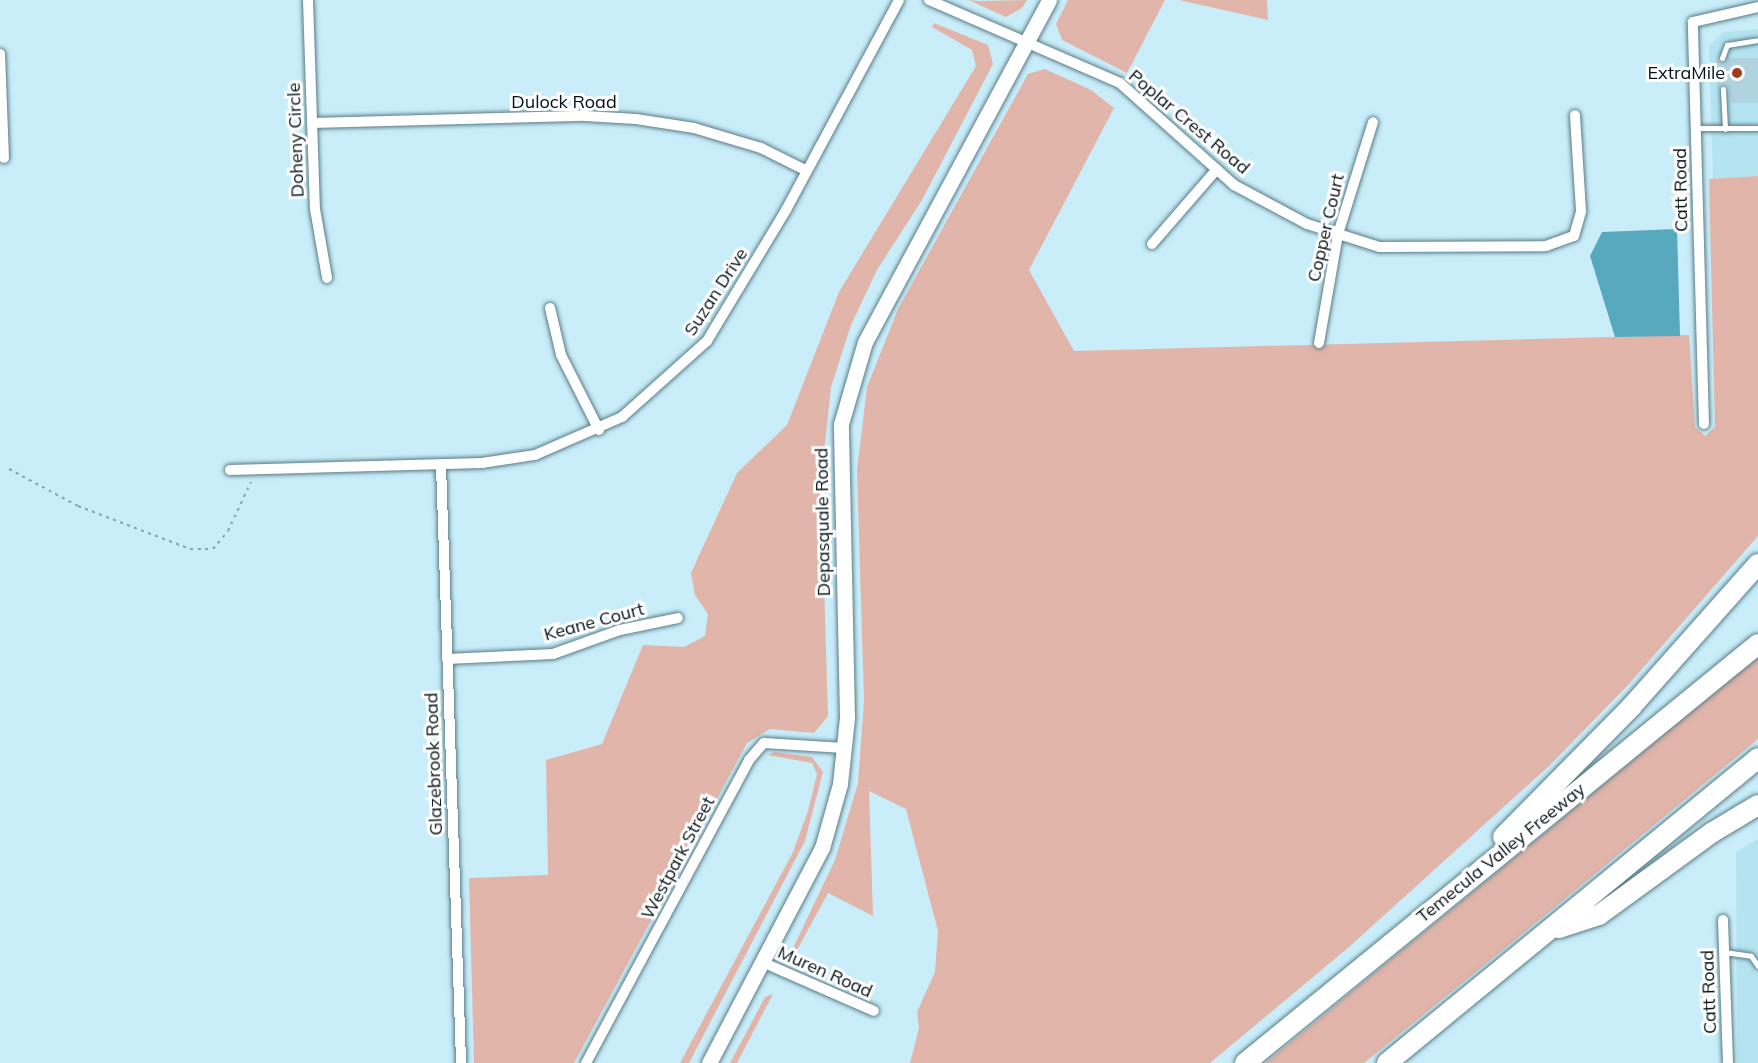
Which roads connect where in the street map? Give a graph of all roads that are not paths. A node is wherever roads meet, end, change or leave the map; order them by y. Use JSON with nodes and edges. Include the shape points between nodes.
{"nodes":[{"id":1,"x":308,"y":0,"type":"edge"},
{"id":2,"x":898,"y":0,"type":"edge"},
{"id":3,"x":929,"y":0,"type":"edge"},
{"id":4,"x":1048,"y":0,"type":"edge"},
{"id":5,"x":1758,"y":8,"type":"edge"},
{"id":6,"x":1758,"y":40,"type":"edge"},
{"id":7,"x":1026,"y":41,"type":"junction"},
{"id":8,"x":0,"y":54,"type":"edge"},
{"id":9,"x":1722,"y":58,"type":"dead end"},
{"id":10,"x":1723,"y":88,"type":"dead end"},
{"id":11,"x":1575,"y":115,"type":"dead end"},
{"id":12,"x":1373,"y":122,"type":"dead end"},
{"id":13,"x":312,"y":123,"type":"junction"},
{"id":14,"x":1696,"y":128,"type":"junction"},
{"id":15,"x":1758,"y":128,"type":"edge"},
{"id":16,"x":1725,"y":129,"type":"junction"},
{"id":17,"x":4,"y":158,"type":"dead end"},
{"id":18,"x":1217,"y":169,"type":"junction"},
{"id":19,"x":807,"y":171,"type":"junction"},
{"id":20,"x":1338,"y":234,"type":"junction"},
{"id":21,"x":1152,"y":244,"type":"dead end"},
{"id":22,"x":327,"y":278,"type":"dead end"},
{"id":23,"x":550,"y":308,"type":"dead end"},
{"id":24,"x":1319,"y":343,"type":"dead end"},
{"id":25,"x":1704,"y":424,"type":"dead end"},
{"id":26,"x":599,"y":430,"type":"junction"},
{"id":27,"x":441,"y":465,"type":"junction"},
{"id":28,"x":230,"y":470,"type":"dead end"},
{"id":29,"x":1758,"y":564,"type":"edge"},
{"id":30,"x":678,"y":618,"type":"dead end"},
{"id":31,"x":1758,"y":644,"type":"edge"},
{"id":32,"x":447,"y":658,"type":"junction"},
{"id":33,"x":844,"y":748,"type":"junction"},
{"id":34,"x":1758,"y":758,"type":"edge"},
{"id":35,"x":1758,"y":805,"type":"edge"},
{"id":36,"x":1433,"y":908,"type":"junction"},
{"id":37,"x":1723,"y":920,"type":"dead end"},
{"id":38,"x":1548,"y":932,"type":"junction"},
{"id":39,"x":1724,"y":952,"type":"junction"},
{"id":40,"x":762,"y":962,"type":"junction"},
{"id":41,"x":1758,"y":966,"type":"edge"},
{"id":42,"x":874,"y":1011,"type":"dead end"},
{"id":43,"x":461,"y":1063,"type":"edge"},
{"id":44,"x":586,"y":1063,"type":"edge"},
{"id":45,"x":709,"y":1063,"type":"edge"},
{"id":46,"x":1245,"y":1063,"type":"edge"},
{"id":47,"x":1387,"y":1063,"type":"edge"},
{"id":48,"x":1728,"y":1063,"type":"edge"}],
"edges":[{"from":1,"to":13,"type":"street","name":"Doheny Circle"},
{"from":2,"to":19,"type":"street","name":"Suzan Drive"},
{"from":3,"to":7,"type":"street","name":"Poplar Crest Road"},
{"from":4,"to":7,"type":"street","name":"Depasquale Road"},
{"from":5,"to":14,"type":"street","name":"Catt Road","via":[[1693,22]]},
{"from":6,"to":9,"type":"lane","via":[[1727,45]]},
{"from":7,"to":18,"type":"street","name":"Poplar Crest Road","via":[[1120,82]]},
{"from":7,"to":33,"type":"street","name":"Depasquale Road","via":[[880,310],[865,342],[841,424],[848,717]]},
{"from":8,"to":17,"type":"street"},
{"from":10,"to":16,"type":"lane"},
{"from":11,"to":20,"type":"street","name":"Poplar Crest Road","via":[[1581,210],[1574,236],[1546,246],[1379,247]]},
{"from":12,"to":20,"type":"street","name":"Copper Court"},
{"from":13,"to":19,"type":"street","name":"Dulock Road","via":[[585,116],[636,119],[694,128],[761,148]]},
{"from":13,"to":22,"type":"street","name":"Doheny Circle","via":[[315,209]]},
{"from":14,"to":16,"type":"lane"},
{"from":14,"to":25,"type":"street","name":"Catt Road"},
{"from":15,"to":16,"type":"lane"},
{"from":18,"to":20,"type":"street","name":"Poplar Crest Road","via":[[1234,185],[1307,224]]},
{"from":18,"to":21,"type":"street"},
{"from":19,"to":26,"type":"street","name":"Suzan Drive","via":[[707,341],[667,381]]},
{"from":20,"to":24,"type":"street","name":"Copper Court"},
{"from":23,"to":26,"type":"street","via":[[561,355]]},
{"from":26,"to":27,"type":"street","name":"Suzan Drive","via":[[535,455]]},
{"from":27,"to":28,"type":"street","name":"Suzan Drive"},
{"from":27,"to":32,"type":"street","name":"Glazebrook Road"},
{"from":29,"to":36,"type":"highway","via":[[1632,706]]},
{"from":30,"to":32,"type":"street","name":"Keane Court","via":[[620,630],[553,654]]},
{"from":31,"to":36,"type":"highway","name":"Temecula Valley Freeway"},
{"from":32,"to":43,"type":"street","name":"Glazebrook Road"},
{"from":33,"to":40,"type":"street","name":"Depasquale Road","via":[[840,784],[822,848]]},
{"from":33,"to":44,"type":"street","name":"Westpark Street","via":[[764,742],[749,760]]},
{"from":34,"to":38,"type":"highway"},
{"from":35,"to":38,"type":"highway","via":[[1713,832],[1599,915]]},
{"from":36,"to":46,"type":"highway","name":"Temecula Valley Freeway"},
{"from":37,"to":39,"type":"street","name":"Catt Road"},
{"from":38,"to":47,"type":"highway"},
{"from":39,"to":41,"type":"lane","via":[[1751,956]]},
{"from":39,"to":48,"type":"street","name":"Catt Road"},
{"from":40,"to":42,"type":"street","name":"Muren Road"},
{"from":40,"to":45,"type":"street","name":"Depasquale Road"}]}
